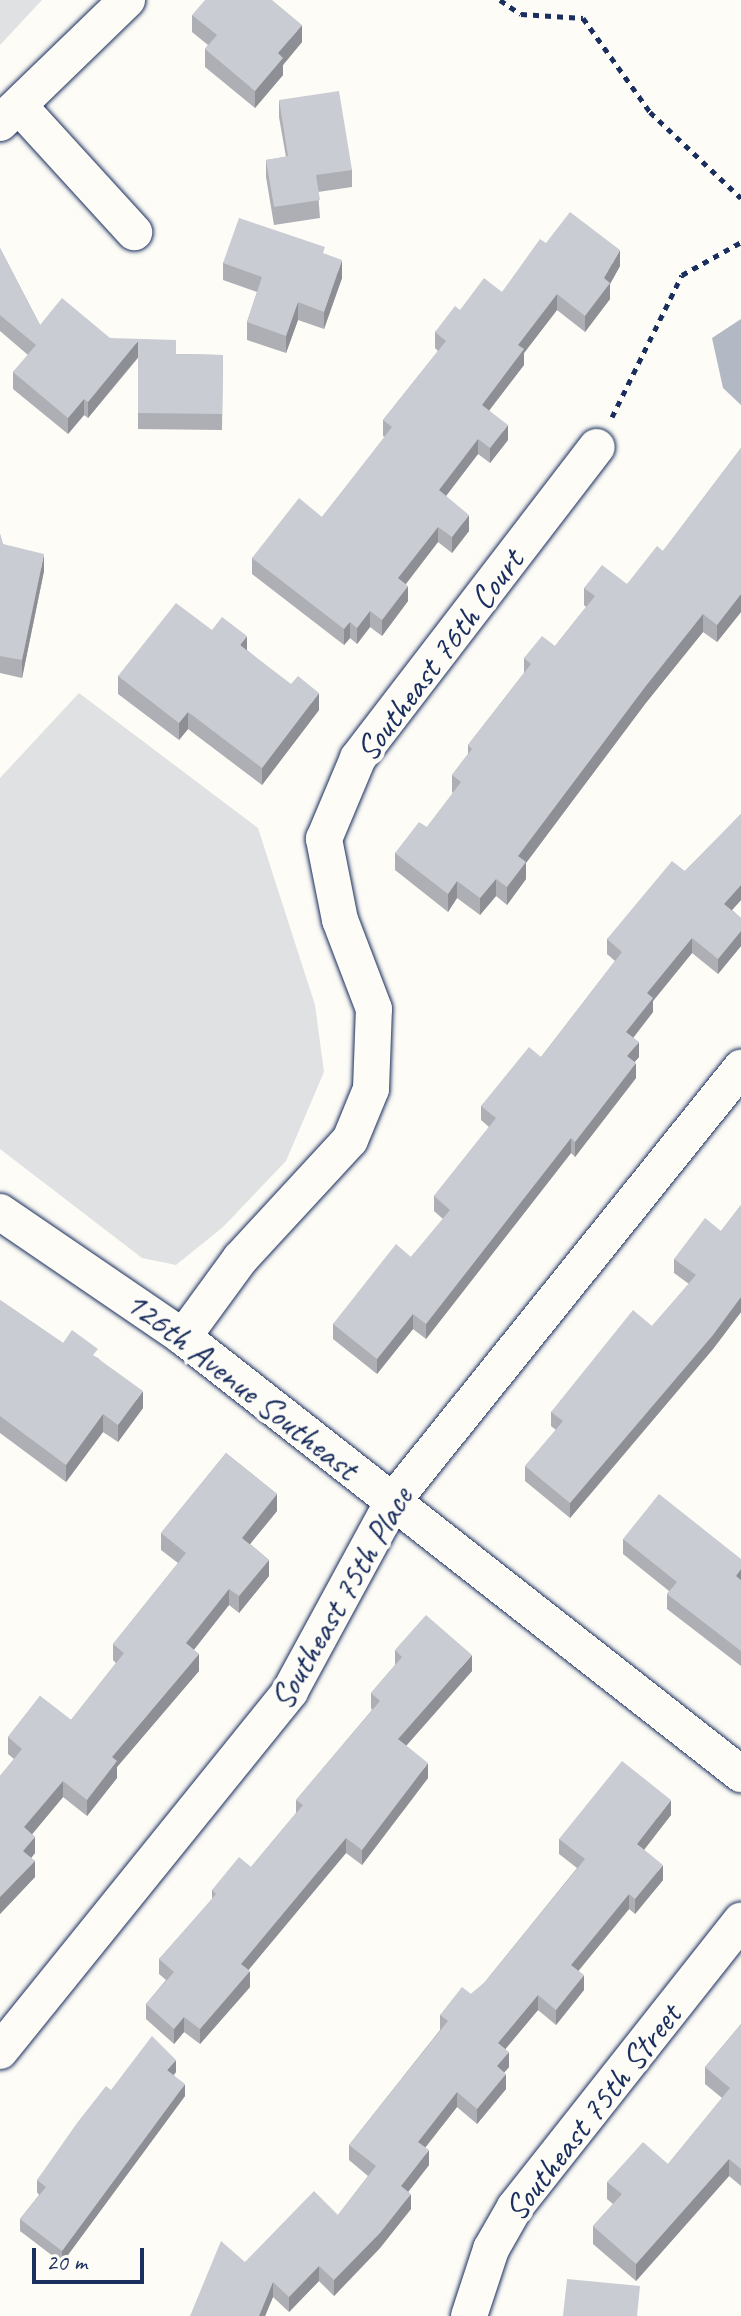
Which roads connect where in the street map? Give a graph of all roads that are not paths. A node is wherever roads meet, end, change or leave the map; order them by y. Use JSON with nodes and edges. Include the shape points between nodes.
{"nodes":[{"id":1,"x":127,"y":0,"type":"edge"},
{"id":2,"x":10,"y":115,"type":"edge"},
{"id":3,"x":134,"y":232,"type":"dead end"},
{"id":4,"x":597,"y":447,"type":"road end"},
{"id":5,"x":741,"y":1068,"type":"edge"},
{"id":6,"x":0,"y":1212,"type":"edge"},
{"id":7,"x":183,"y":1337,"type":"junction"},
{"id":8,"x":393,"y":1501,"type":"junction"},
{"id":9,"x":741,"y":1774,"type":"edge"},
{"id":10,"x":741,"y":1921,"type":"edge"},
{"id":11,"x":0,"y":2051,"type":"edge"},
{"id":12,"x":469,"y":2316,"type":"edge"}],
"edges":[{"from":1,"to":2,"type":"street"},
{"from":2,"to":3,"type":"street"},
{"from":4,"to":7,"type":"street","name":"Southeast 76th Court","via":[[358,758],[324,839],[340,920],[374,1009],[371,1089],[350,1140],[240,1259]]},
{"from":5,"to":8,"type":"street","name":"Southeast 75th Place"},
{"from":6,"to":7,"type":"street","name":"126th Avenue Southeast"},
{"from":7,"to":8,"type":"street","name":"126th Avenue Southeast"},
{"from":8,"to":9,"type":"street","name":"126th Avenue Southeast"},
{"from":8,"to":11,"type":"street","name":"Southeast 75th Place","via":[[290,1691]]},
{"from":10,"to":12,"type":"street","name":"Southeast 75th Street","via":[[515,2207],[491,2249]]}]}
